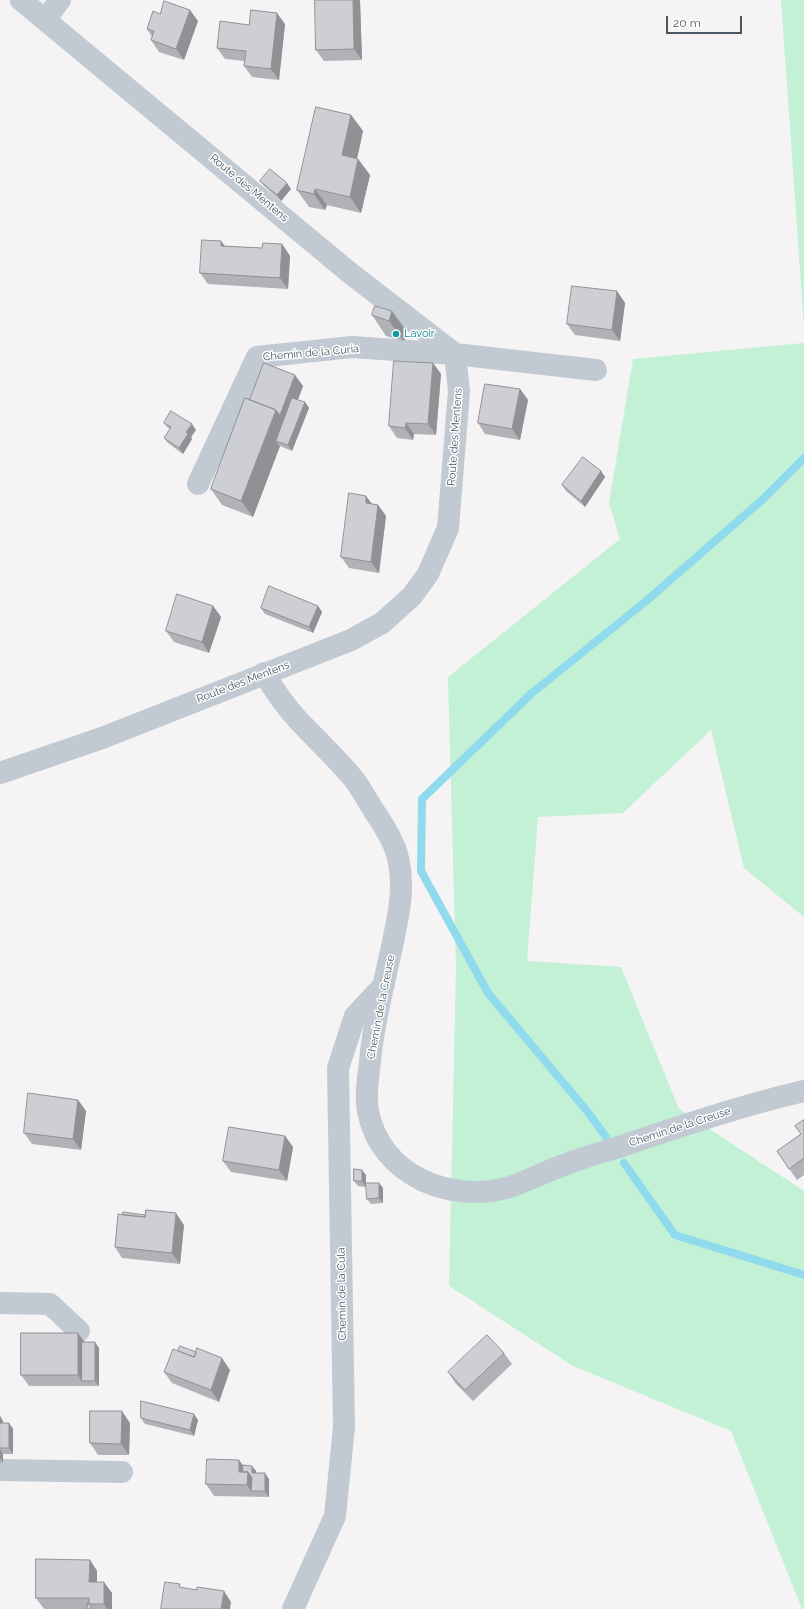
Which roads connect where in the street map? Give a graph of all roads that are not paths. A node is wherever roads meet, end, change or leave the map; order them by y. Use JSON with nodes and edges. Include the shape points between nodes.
{"nodes":[{"id":1,"x":21,"y":0,"type":"edge"},
{"id":2,"x":60,"y":0,"type":"edge"},
{"id":3,"x":45,"y":20,"type":"junction"},
{"id":4,"x":455,"y":354,"type":"junction"},
{"id":5,"x":596,"y":370,"type":"dead end"},
{"id":6,"x":198,"y":484,"type":"dead end"},
{"id":7,"x":264,"y":673,"type":"junction"},
{"id":8,"x":0,"y":773,"type":"edge"},
{"id":9,"x":384,"y":984,"type":"junction"},
{"id":10,"x":804,"y":1091,"type":"edge"},
{"id":11,"x":0,"y":1303,"type":"edge"},
{"id":12,"x":79,"y":1331,"type":"dead end"},
{"id":13,"x":0,"y":1470,"type":"edge"},
{"id":14,"x":122,"y":1472,"type":"dead end"},
{"id":15,"x":293,"y":1609,"type":"edge"}],
"edges":[{"from":1,"to":3,"type":"street","name":"Route des Mentens"},
{"from":2,"to":3,"type":"street"},
{"from":3,"to":4,"type":"street","name":"Route des Mentens","via":[[350,273]]},
{"from":4,"to":5,"type":"street"},
{"from":4,"to":6,"type":"street","name":"Chemin de la Curia","via":[[352,348],[258,357]]},
{"from":4,"to":7,"type":"street","name":"Route des Mentens","via":[[459,391],[448,528],[428,574],[412,596],[382,623],[351,640]]},
{"from":7,"to":8,"type":"street","name":"Route des Mentens","via":[[102,738]]},
{"from":7,"to":9,"type":"street","name":"Chemin de la Creuse","via":[[298,720],[355,780],[386,829],[396,851],[402,876],[401,900]]},
{"from":9,"to":10,"type":"street","name":"Chemin de la Creuse","via":[[372,1040],[367,1109],[373,1130],[399,1167],[442,1189],[476,1193],[509,1187],[601,1152],[756,1102]]},
{"from":9,"to":15,"type":"street","name":"Chemin de la Cula","via":[[355,1016],[338,1068],[344,1427],[335,1516]]},
{"from":11,"to":12,"type":"street","via":[[50,1304]]},
{"from":13,"to":14,"type":"street"}]}
